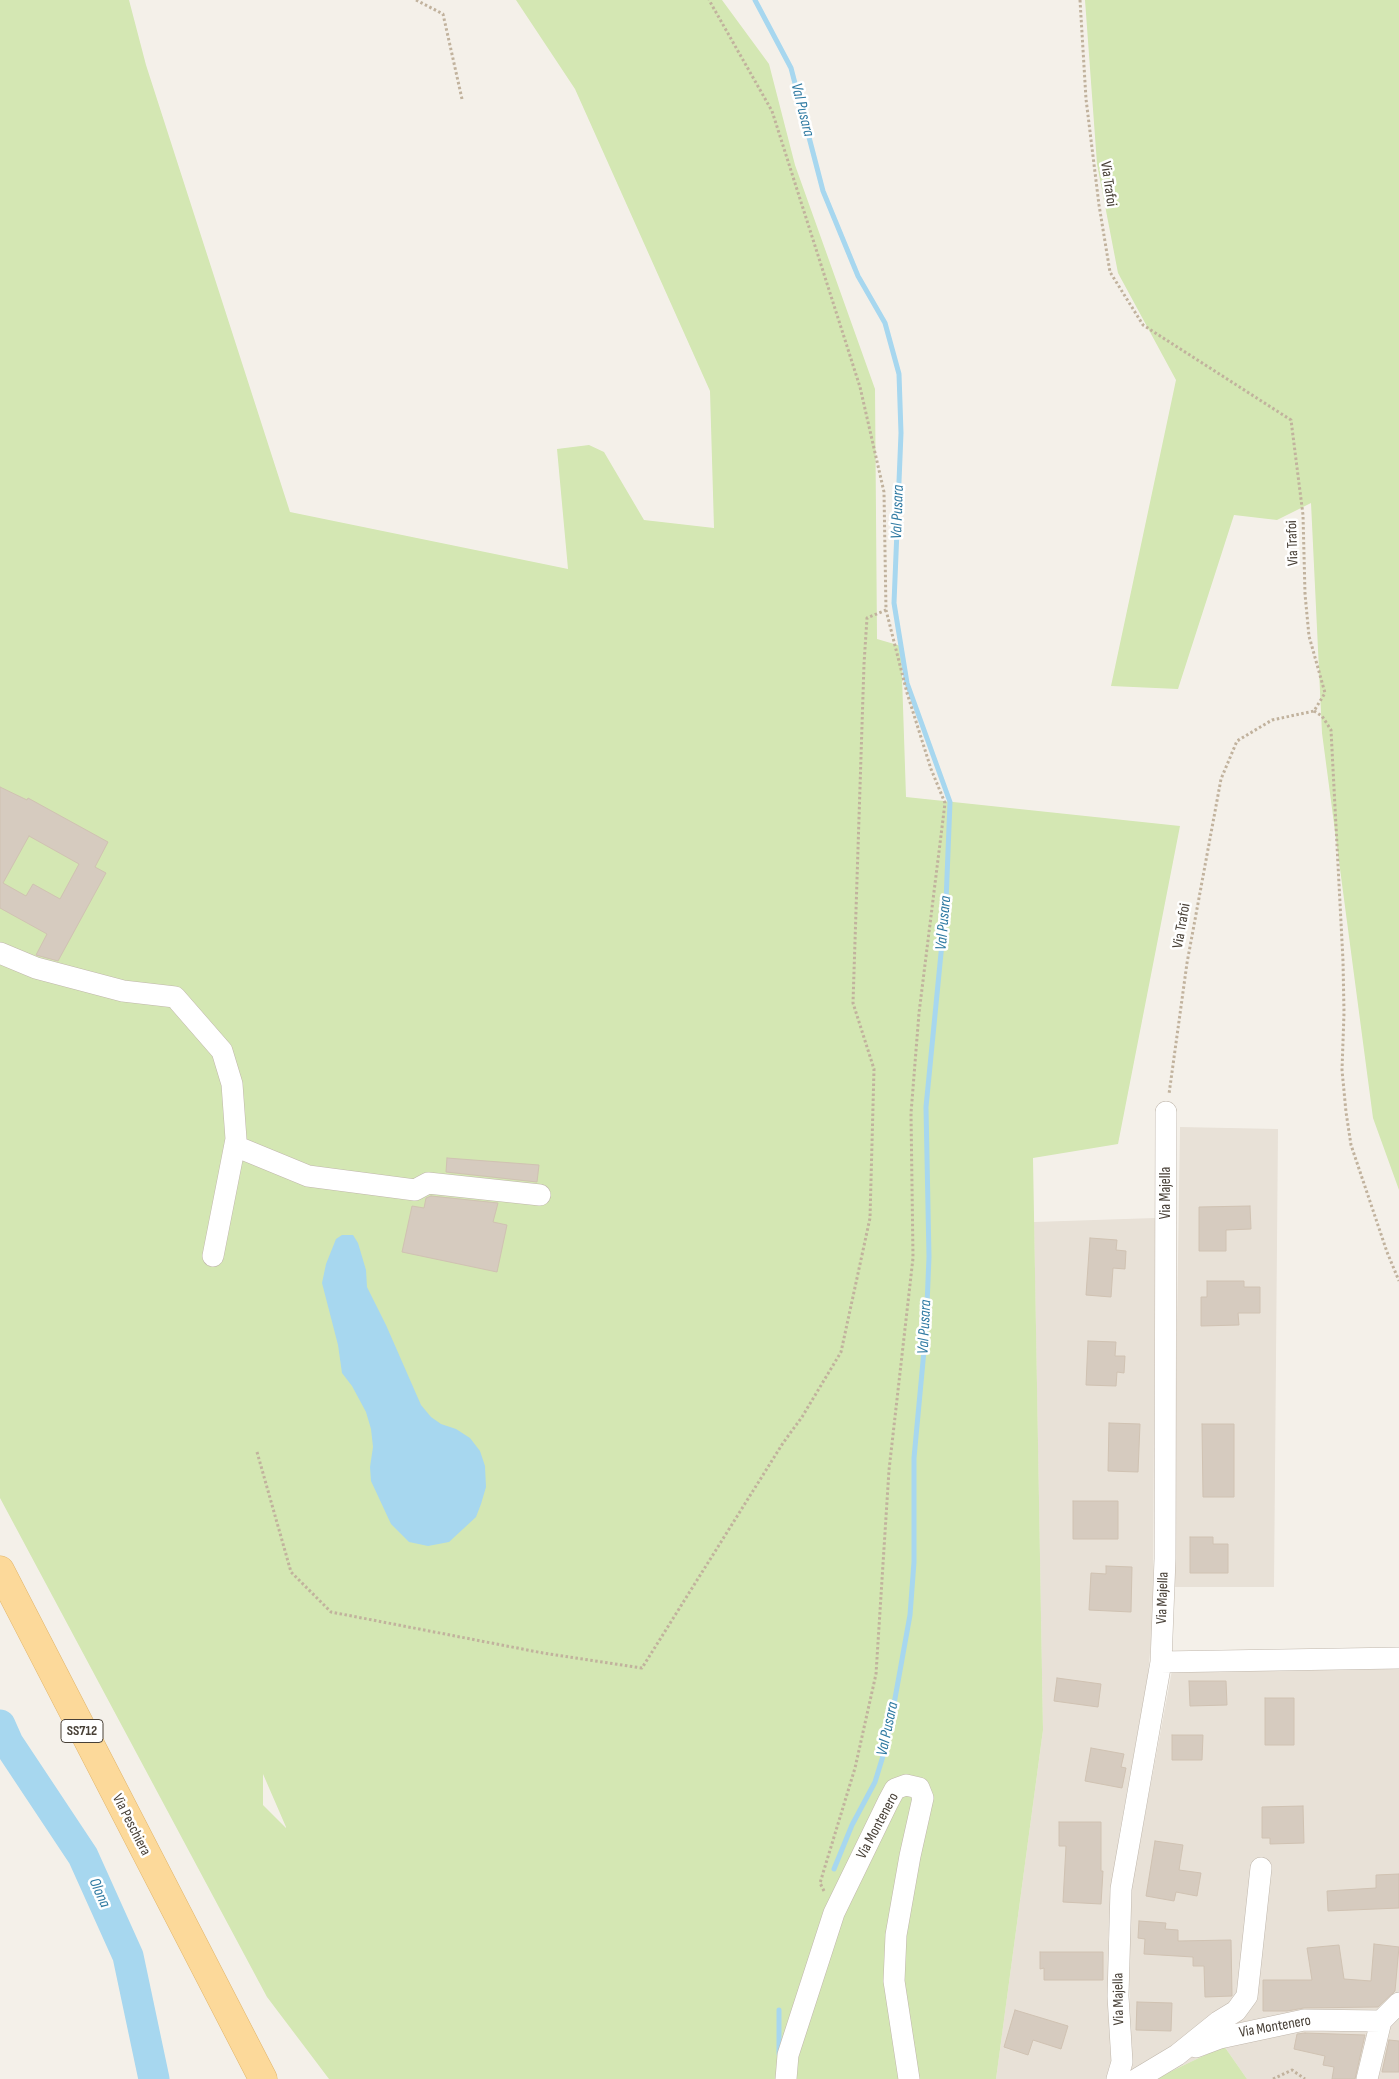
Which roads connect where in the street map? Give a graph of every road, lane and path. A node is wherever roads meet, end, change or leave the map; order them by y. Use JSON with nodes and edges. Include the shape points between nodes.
{"nodes":[{"id":1,"x":416,"y":0,"type":"edge"},
{"id":2,"x":709,"y":0,"type":"edge"},
{"id":3,"x":1080,"y":0,"type":"edge"},
{"id":4,"x":462,"y":99,"type":"dead end"},
{"id":5,"x":886,"y":610,"type":"junction"},
{"id":6,"x":1314,"y":711,"type":"junction"},
{"id":7,"x":0,"y":953,"type":"edge"},
{"id":8,"x":1166,"y":1112,"type":"joint"},
{"id":9,"x":235,"y":1146,"type":"junction"},
{"id":10,"x":540,"y":1194,"type":"dead end"},
{"id":11,"x":213,"y":1256,"type":"dead end"},
{"id":12,"x":1399,"y":1281,"type":"edge"},
{"id":13,"x":257,"y":1452,"type":"dead end"},
{"id":14,"x":0,"y":1570,"type":"edge"},
{"id":15,"x":1399,"y":1658,"type":"edge"},
{"id":16,"x":1161,"y":1662,"type":"junction"},
{"id":17,"x":1261,"y":1868,"type":"dead end"},
{"id":18,"x":834,"y":1913,"type":"junction"},
{"id":19,"x":1399,"y":2002,"type":"edge"},
{"id":20,"x":1382,"y":2021,"type":"junction"},
{"id":21,"x":1177,"y":2055,"type":"junction"},
{"id":22,"x":263,"y":2079,"type":"edge"},
{"id":23,"x":786,"y":2079,"type":"edge"},
{"id":24,"x":909,"y":2079,"type":"edge"},
{"id":25,"x":1117,"y":2079,"type":"edge"},
{"id":26,"x":1137,"y":2079,"type":"edge"},
{"id":27,"x":1273,"y":2079,"type":"edge"},
{"id":28,"x":1305,"y":2079,"type":"edge"},
{"id":29,"x":1367,"y":2079,"type":"edge"}],
"edges":[{"from":1,"to":4,"type":"path","via":[[442,14]]},
{"from":2,"to":5,"type":"path","via":[[772,110],[860,387],[884,492]]},
{"from":3,"to":6,"type":"path","name":"Via Trafoi","via":[[1086,98],[1110,272],[1143,325],[1291,420],[1304,515],[1309,636],[1325,693]]},
{"from":5,"to":13,"type":"path","via":[[867,618],[855,919],[854,1003],[874,1069],[870,1218],[841,1352],[642,1668],[542,1653],[331,1612],[291,1572]]},
{"from":5,"to":18,"type":"path","via":[[907,693],[945,803],[918,1022],[911,1113],[913,1258],[889,1470],[876,1674],[856,1768],[820,1883]]},
{"from":6,"to":8,"type":"path","name":"Via Trafoi","via":[[1272,720],[1237,741],[1221,779],[1187,963]]},
{"from":6,"to":12,"type":"path","via":[[1322,716],[1331,730],[1343,961],[1342,1070],[1346,1112],[1351,1145]]},
{"from":7,"to":9,"type":"street","via":[[36,968],[123,991],[175,997],[222,1051],[232,1084]]},
{"from":8,"to":16,"type":"street","name":"Via Majella","via":[[1165,1559]]},
{"from":9,"to":10,"type":"street","via":[[308,1176],[415,1190],[428,1183]]},
{"from":9,"to":11,"type":"street"},
{"from":14,"to":22,"type":"main road","name":"Via Peschiera","number":"SS712"},
{"from":15,"to":16,"type":"street"},
{"from":16,"to":25,"type":"street","name":"Via Majella","via":[[1121,1889],[1118,1996],[1122,2062]]},
{"from":17,"to":21,"type":"street","name":"Via Montenero","via":[[1247,1996],[1236,2011]]},
{"from":18,"to":23,"type":"street","name":"Via Montenero","via":[[788,2056]]},
{"from":18,"to":24,"type":"street","name":"Via Montenero","via":[[895,1789],[906,1785],[918,1788],[923,1798],[896,1935],[894,1981]]},
{"from":19,"to":20,"type":"street"},
{"from":20,"to":21,"type":"street","name":"Via Montenero","via":[[1304,2020],[1220,2038]]},
{"from":20,"to":29,"type":"street"},
{"from":21,"to":26,"type":"street","name":"Via Montenero"},
{"from":27,"to":28,"type":"path","via":[[1292,2070]]}]}
